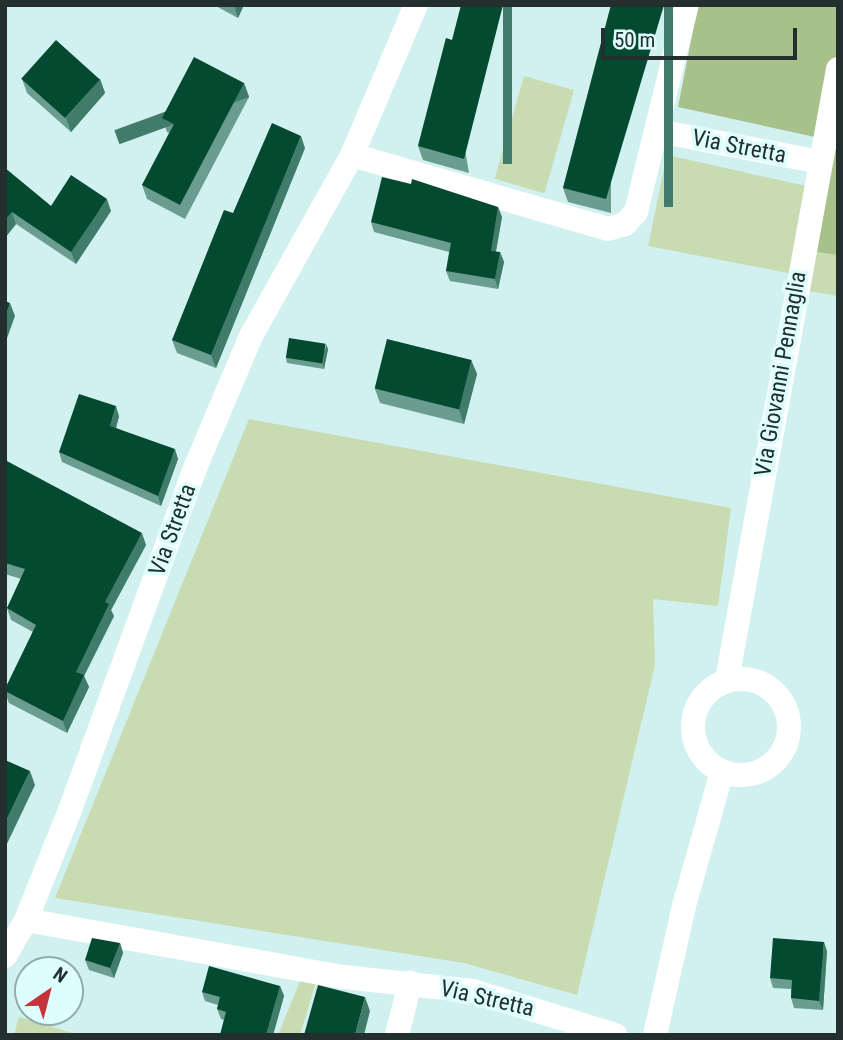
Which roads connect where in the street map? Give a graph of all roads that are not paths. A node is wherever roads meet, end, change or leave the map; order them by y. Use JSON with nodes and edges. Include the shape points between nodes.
{"nodes":[{"id":1,"x":416,"y":5,"type":"edge"},
{"id":2,"x":687,"y":5,"type":"edge"},
{"id":3,"x":838,"y":69,"type":"edge"},
{"id":4,"x":658,"y":131,"type":"junction"},
{"id":5,"x":352,"y":155,"type":"junction"},
{"id":6,"x":820,"y":163,"type":"junction"},
{"id":7,"x":727,"y":680,"type":"junction"},
{"id":8,"x":722,"y":772,"type":"junction"},
{"id":9,"x":26,"y":920,"type":"junction"},
{"id":10,"x":5,"y":956,"type":"edge"},
{"id":11,"x":410,"y":983,"type":"junction"},
{"id":12,"x":397,"y":1035,"type":"edge"},
{"id":13,"x":615,"y":1035,"type":"edge"},
{"id":14,"x":655,"y":1035,"type":"edge"}],
"edges":[{"from":1,"to":5,"type":"street","name":"Via Stretta"},
{"from":2,"to":4,"type":"street"},
{"from":3,"to":6,"type":"street","name":"Via Giovanni Pennaglia"},
{"from":4,"to":5,"type":"street","via":[[636,212],[625,224],[608,229]]},
{"from":4,"to":6,"type":"street","name":"Via Stretta"},
{"from":5,"to":9,"type":"street","name":"Via Stretta","via":[[251,336],[195,468]]},
{"from":6,"to":7,"type":"street","name":"Via Giovanni Pennaglia"},
{"from":7,"to":8,"type":"street","via":[[709,690],[697,705],[692,724],[695,744],[705,761]]},
{"from":7,"to":8,"type":"street","via":[[745,678],[771,689],[787,712],[790,730],[774,763],[740,776]]},
{"from":8,"to":14,"type":"street","via":[[684,906]]},
{"from":9,"to":10,"type":"street","name":"Via Stretta"},
{"from":9,"to":11,"type":"street","name":"Via Stretta","via":[[344,977]]},
{"from":11,"to":12,"type":"street"},
{"from":11,"to":13,"type":"street","name":"Via Stretta","via":[[473,991]]}]}
